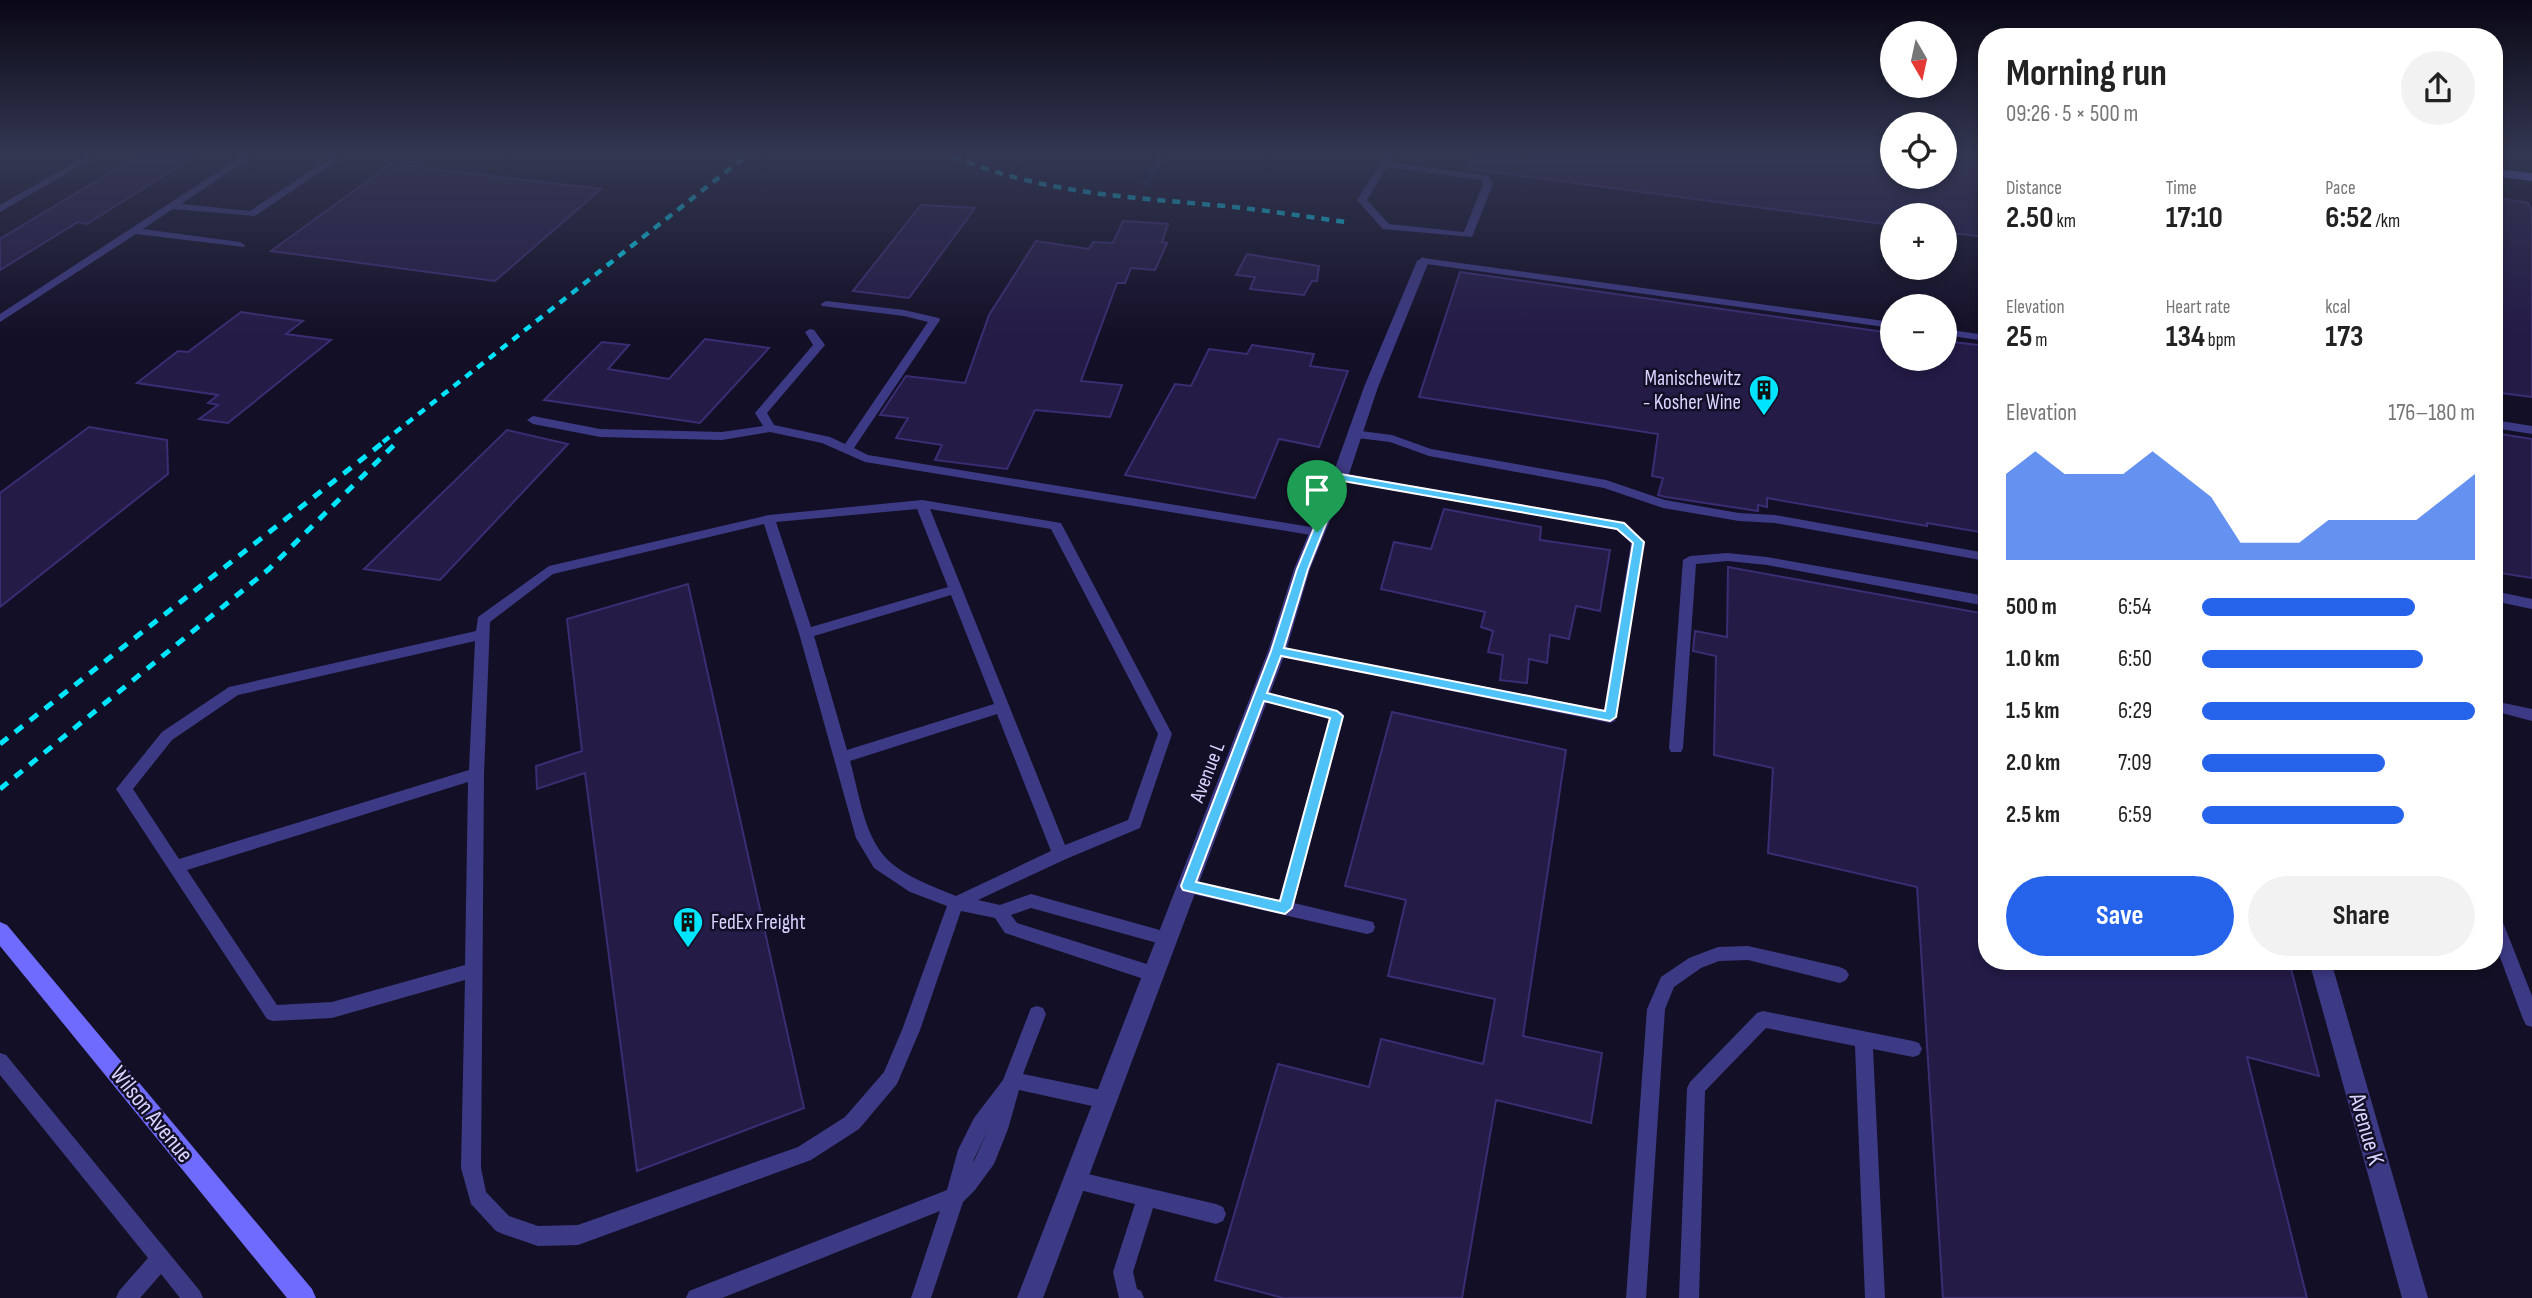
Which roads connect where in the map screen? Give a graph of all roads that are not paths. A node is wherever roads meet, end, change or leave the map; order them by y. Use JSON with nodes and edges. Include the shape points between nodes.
{"nodes":[{"id":1,"x":154,"y":217,"type":"edge"},
{"id":2,"x":1377,"y":217,"type":"edge"},
{"id":3,"x":1475,"y":217,"type":"edge"},
{"id":4,"x":133,"y":232,"type":"junction"},
{"id":5,"x":240,"y":245,"type":"dead end"},
{"id":6,"x":1423,"y":261,"type":"joint"},
{"id":7,"x":826,"y":304,"type":"dead end"},
{"id":8,"x":0,"y":319,"type":"edge"},
{"id":9,"x":1880,"y":323,"type":"edge"},
{"id":10,"x":810,"y":332,"type":"dead end"},
{"id":11,"x":1957,"y":334,"type":"edge"},
{"id":12,"x":1978,"y":337,"type":"edge"},
{"id":13,"x":533,"y":421,"type":"dead end"},
{"id":14,"x":2503,"y":425,"type":"edge"},
{"id":15,"x":770,"y":428,"type":"junction"},
{"id":16,"x":2532,"y":430,"type":"edge"},
{"id":17,"x":1353,"y":434,"type":"junction"},
{"id":18,"x":847,"y":450,"type":"junction"},
{"id":19,"x":1340,"y":477,"type":"junction"},
{"id":20,"x":922,"y":504,"type":"junction"},
{"id":21,"x":769,"y":519,"type":"junction"},
{"id":22,"x":1317,"y":532,"type":"junction"},
{"id":23,"x":1978,"y":556,"type":"edge"},
{"id":24,"x":956,"y":589,"type":"junction"},
{"id":25,"x":2503,"y":598,"type":"edge"},
{"id":26,"x":1978,"y":600,"type":"edge"},
{"id":27,"x":2532,"y":604,"type":"edge"},
{"id":28,"x":806,"y":633,"type":"junction"},
{"id":29,"x":483,"y":634,"type":"junction"},
{"id":30,"x":1277,"y":651,"type":"junction"},
{"id":31,"x":1260,"y":695,"type":"junction"},
{"id":32,"x":1002,"y":707,"type":"junction"},
{"id":33,"x":2503,"y":708,"type":"edge"},
{"id":34,"x":2532,"y":715,"type":"edge"},
{"id":35,"x":1676,"y":748,"type":"dead end"},
{"id":36,"x":841,"y":758,"type":"junction"},
{"id":37,"x":476,"y":774,"type":"junction"},
{"id":38,"x":1060,"y":854,"type":"junction"},
{"id":39,"x":175,"y":867,"type":"junction"},
{"id":40,"x":1188,"y":886,"type":"junction"},
{"id":41,"x":956,"y":903,"type":"junction"},
{"id":42,"x":1285,"y":908,"type":"junction"},
{"id":43,"x":1000,"y":912,"type":"junction"},
{"id":44,"x":1367,"y":927,"type":"dead end"},
{"id":45,"x":0,"y":931,"type":"edge"},
{"id":46,"x":1168,"y":939,"type":"junction"},
{"id":47,"x":2503,"y":943,"type":"edge"},
{"id":48,"x":475,"y":970,"type":"junction"},
{"id":49,"x":2323,"y":970,"type":"edge"},
{"id":50,"x":1153,"y":974,"type":"junction"},
{"id":51,"x":1840,"y":975,"type":"dead end"},
{"id":52,"x":1037,"y":1014,"type":"dead end"},
{"id":53,"x":2532,"y":1019,"type":"edge"},
{"id":54,"x":1864,"y":1038,"type":"junction"},
{"id":55,"x":1913,"y":1049,"type":"dead end"},
{"id":56,"x":0,"y":1061,"type":"edge"},
{"id":57,"x":1012,"y":1080,"type":"junction"},
{"id":58,"x":1106,"y":1100,"type":"junction"},
{"id":59,"x":1075,"y":1180,"type":"junction"},
{"id":60,"x":955,"y":1196,"type":"junction"},
{"id":61,"x":1147,"y":1198,"type":"junction"},
{"id":62,"x":1216,"y":1214,"type":"dead end"},
{"id":63,"x":161,"y":1259,"type":"junction"},
{"id":64,"x":126,"y":1298,"type":"edge"},
{"id":65,"x":193,"y":1298,"type":"edge"},
{"id":66,"x":303,"y":1298,"type":"edge"},
{"id":67,"x":696,"y":1298,"type":"edge"},
{"id":68,"x":921,"y":1298,"type":"edge"},
{"id":69,"x":1030,"y":1298,"type":"edge"},
{"id":70,"x":1134,"y":1298,"type":"edge"},
{"id":71,"x":1636,"y":1298,"type":"edge"},
{"id":72,"x":1689,"y":1298,"type":"edge"},
{"id":73,"x":1875,"y":1298,"type":"edge"},
{"id":74,"x":2415,"y":1298,"type":"edge"}],
"edges":[{"from":1,"to":4,"type":"lane"},
{"from":2,"to":3,"type":"lane","via":[[1386,227],[1468,235]]},
{"from":4,"to":5,"type":"lane"},
{"from":4,"to":8,"type":"lane"},
{"from":6,"to":9,"type":"lane"},
{"from":6,"to":17,"type":"street","name":"Avenue L"},
{"from":7,"to":18,"type":"lane","via":[[935,320]]},
{"from":10,"to":15,"type":"lane","via":[[819,345],[761,413]]},
{"from":11,"to":12,"type":"lane"},
{"from":13,"to":15,"type":"lane","via":[[600,433],[722,436]]},
{"from":14,"to":16,"type":"lane"},
{"from":15,"to":18,"type":"lane","via":[[826,440]]},
{"from":17,"to":19,"type":"street","name":"Avenue L"},
{"from":17,"to":23,"type":"lane","via":[[1606,484],[1662,504],[1776,519]]},
{"from":18,"to":22,"type":"lane","via":[[864,458]]},
{"from":19,"to":22,"type":"street","name":"Avenue L"},
{"from":19,"to":30,"type":"lane","via":[[1621,526],[1638,542],[1610,717]]},
{"from":20,"to":21,"type":"lane"},
{"from":20,"to":24,"type":"lane"},
{"from":20,"to":38,"type":"lane","via":[[1056,526],[1165,734],[1133,824]]},
{"from":21,"to":28,"type":"lane"},
{"from":21,"to":29,"type":"lane","via":[[550,570],[483,620]]},
{"from":22,"to":30,"type":"street","name":"Avenue L"},
{"from":24,"to":28,"type":"lane"},
{"from":24,"to":32,"type":"lane"},
{"from":25,"to":27,"type":"lane"},
{"from":26,"to":35,"type":"lane","via":[[1767,561],[1690,560]]},
{"from":28,"to":36,"type":"lane"},
{"from":29,"to":37,"type":"lane"},
{"from":29,"to":39,"type":"lane","via":[[234,691],[167,736],[124,789]]},
{"from":30,"to":31,"type":"street","name":"Avenue L"},
{"from":31,"to":40,"type":"street","name":"Avenue L"},
{"from":31,"to":42,"type":"lane","via":[[1337,716]]},
{"from":32,"to":36,"type":"lane"},
{"from":32,"to":38,"type":"lane"},
{"from":33,"to":34,"type":"lane"},
{"from":36,"to":41,"type":"lane","via":[[864,838],[880,863],[916,887]]},
{"from":37,"to":39,"type":"lane"},
{"from":37,"to":48,"type":"lane"},
{"from":38,"to":41,"type":"lane"},
{"from":39,"to":48,"type":"lane","via":[[273,1013],[332,1010]]},
{"from":40,"to":42,"type":"lane"},
{"from":40,"to":46,"type":"street","name":"Avenue L"},
{"from":41,"to":43,"type":"lane"},
{"from":41,"to":48,"type":"lane","via":[[891,1078],[852,1123],[804,1154],[578,1235],[538,1236],[503,1224],[478,1198],[471,1168]]},
{"from":42,"to":44,"type":"lane"},
{"from":43,"to":46,"type":"lane","via":[[1031,901]]},
{"from":43,"to":50,"type":"lane","via":[[1011,928]]},
{"from":45,"to":66,"type":"main road","name":"Wilson Avenue"},
{"from":46,"to":50,"type":"street","name":"Avenue L"},
{"from":47,"to":53,"type":"lane"},
{"from":49,"to":74,"type":"street","name":"Avenue K"},
{"from":50,"to":58,"type":"street","name":"Avenue L"},
{"from":51,"to":71,"type":"lane","via":[[1748,953],[1718,954],[1667,982],[1656,1009]]},
{"from":52,"to":57,"type":"lane"},
{"from":54,"to":55,"type":"lane"},
{"from":54,"to":72,"type":"lane","via":[[1763,1019],[1696,1088]]},
{"from":54,"to":73,"type":"lane"},
{"from":56,"to":63,"type":"lane"},
{"from":57,"to":58,"type":"lane"},
{"from":57,"to":60,"type":"lane","via":[[994,1148],[973,1182]]},
{"from":58,"to":59,"type":"street","name":"Avenue L"},
{"from":59,"to":61,"type":"lane"},
{"from":59,"to":69,"type":"street","name":"Avenue L"},
{"from":60,"to":67,"type":"lane"},
{"from":60,"to":68,"type":"lane"},
{"from":61,"to":62,"type":"lane"},
{"from":61,"to":70,"type":"lane","via":[[1123,1272],[1128,1295]]},
{"from":63,"to":64,"type":"lane"},
{"from":63,"to":65,"type":"lane"}]}
